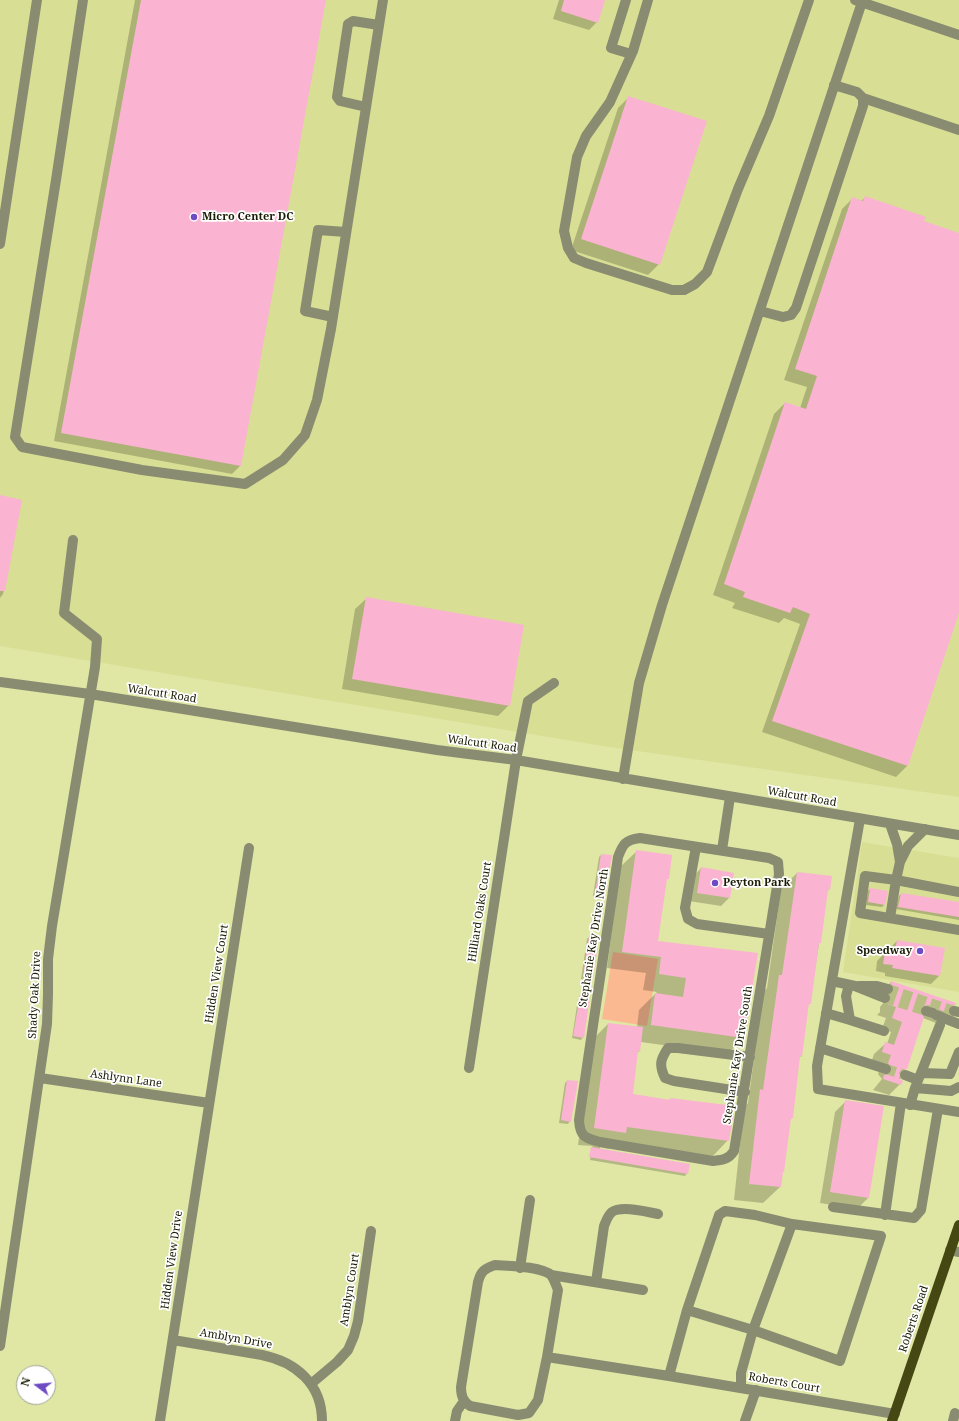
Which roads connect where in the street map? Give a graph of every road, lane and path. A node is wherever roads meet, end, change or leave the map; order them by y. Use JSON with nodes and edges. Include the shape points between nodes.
{"nodes":[{"id":1,"x":37,"y":0,"type":"edge"},
{"id":2,"x":84,"y":0,"type":"edge"},
{"id":3,"x":384,"y":0,"type":"edge"},
{"id":4,"x":626,"y":0,"type":"edge"},
{"id":5,"x":648,"y":0,"type":"edge"},
{"id":6,"x":809,"y":0,"type":"edge"},
{"id":7,"x":858,"y":1,"type":"edge"},
{"id":8,"x":379,"y":24,"type":"junction"},
{"id":9,"x":959,"y":35,"type":"edge"},
{"id":10,"x":631,"y":54,"type":"junction"},
{"id":11,"x":834,"y":85,"type":"junction"},
{"id":12,"x":863,"y":98,"type":"junction"},
{"id":13,"x":366,"y":107,"type":"junction"},
{"id":14,"x":959,"y":130,"type":"edge"},
{"id":15,"x":346,"y":232,"type":"junction"},
{"id":16,"x":0,"y":244,"type":"edge"},
{"id":17,"x":760,"y":311,"type":"junction"},
{"id":18,"x":333,"y":317,"type":"junction"},
{"id":19,"x":73,"y":540,"type":"dead end"},
{"id":20,"x":0,"y":682,"type":"edge"},
{"id":21,"x":554,"y":683,"type":"dead end"},
{"id":22,"x":90,"y":694,"type":"junction"},
{"id":23,"x":516,"y":760,"type":"junction"},
{"id":24,"x":623,"y":779,"type":"junction"},
{"id":25,"x":730,"y":797,"type":"junction"},
{"id":26,"x":860,"y":819,"type":"junction"},
{"id":27,"x":890,"y":824,"type":"junction"},
{"id":28,"x":925,"y":829,"type":"junction"},
{"id":29,"x":959,"y":835,"type":"edge"},
{"id":30,"x":696,"y":846,"type":"junction"},
{"id":31,"x":249,"y":848,"type":"dead end"},
{"id":32,"x":722,"y":850,"type":"junction"},
{"id":33,"x":900,"y":862,"type":"junction"},
{"id":34,"x":896,"y":880,"type":"junction"},
{"id":35,"x":959,"y":892,"type":"edge"},
{"id":36,"x":890,"y":918,"type":"junction"},
{"id":37,"x":959,"y":930,"type":"edge"},
{"id":38,"x":769,"y":934,"type":"junction"},
{"id":39,"x":832,"y":981,"type":"junction"},
{"id":40,"x":852,"y":985,"type":"junction"},
{"id":41,"x":887,"y":994,"type":"tunnel mouth"},
{"id":42,"x":932,"y":1013,"type":"tunnel mouth"},
{"id":43,"x":826,"y":1014,"type":"junction"},
{"id":44,"x":850,"y":1020,"type":"junction"},
{"id":45,"x":940,"y":1024,"type":"dead end"},
{"id":46,"x":959,"y":1024,"type":"edge"},
{"id":47,"x":884,"y":1031,"type":"dead end"},
{"id":48,"x":820,"y":1048,"type":"junction"},
{"id":49,"x":959,"y":1052,"type":"edge"},
{"id":50,"x":750,"y":1057,"type":"junction"},
{"id":51,"x":469,"y":1068,"type":"dead end"},
{"id":52,"x":886,"y":1069,"type":"tunnel mouth"},
{"id":53,"x":904,"y":1075,"type":"tunnel mouth"},
{"id":54,"x":40,"y":1078,"type":"junction"},
{"id":55,"x":918,"y":1080,"type":"junction"},
{"id":56,"x":959,"y":1087,"type":"edge"},
{"id":57,"x":745,"y":1092,"type":"junction"},
{"id":58,"x":209,"y":1103,"type":"junction"},
{"id":59,"x":905,"y":1104,"type":"junction"},
{"id":60,"x":938,"y":1109,"type":"junction"},
{"id":61,"x":959,"y":1112,"type":"edge"},
{"id":62,"x":583,"y":1135,"type":"joint"},
{"id":63,"x":530,"y":1200,"type":"dead end"},
{"id":64,"x":834,"y":1207,"type":"dead end"},
{"id":65,"x":658,"y":1214,"type":"dead end"},
{"id":66,"x":885,"y":1215,"type":"junction"},
{"id":67,"x":792,"y":1224,"type":"junction"},
{"id":68,"x":959,"y":1225,"type":"edge"},
{"id":69,"x":371,"y":1231,"type":"dead end"},
{"id":70,"x":955,"y":1251,"type":"edge"},
{"id":71,"x":520,"y":1268,"type":"junction"},
{"id":72,"x":551,"y":1275,"type":"junction"},
{"id":73,"x":596,"y":1282,"type":"junction"},
{"id":74,"x":643,"y":1290,"type":"dead end"},
{"id":75,"x":687,"y":1310,"type":"junction"},
{"id":76,"x":753,"y":1330,"type":"junction"},
{"id":77,"x":173,"y":1340,"type":"junction"},
{"id":78,"x":0,"y":1346,"type":"edge"},
{"id":79,"x":547,"y":1357,"type":"junction"},
{"id":80,"x":669,"y":1376,"type":"junction"},
{"id":81,"x":312,"y":1384,"type":"junction"},
{"id":82,"x":741,"y":1388,"type":"junction"},
{"id":83,"x":756,"y":1390,"type":"junction"},
{"id":84,"x":464,"y":1402,"type":"junction"},
{"id":85,"x":529,"y":1417,"type":"edge"},
{"id":86,"x":893,"y":1417,"type":"edge"},
{"id":87,"x":160,"y":1421,"type":"edge"},
{"id":88,"x":322,"y":1421,"type":"edge"},
{"id":89,"x":456,"y":1421,"type":"edge"},
{"id":90,"x":745,"y":1421,"type":"edge"}],
"edges":[{"from":1,"to":16,"type":"street"},
{"from":2,"to":18,"type":"street","via":[[15,437],[22,447],[142,470],[245,484],[283,460],[305,435],[317,400]]},
{"from":3,"to":8,"type":"street"},
{"from":4,"to":10,"type":"street","via":[[611,48]]},
{"from":5,"to":10,"type":"street"},
{"from":6,"to":10,"type":"street","via":[[770,116],[706,272],[695,284],[684,290],[672,290],[574,258],[568,248],[564,231],[577,157],[586,136],[610,102]]},
{"from":7,"to":9,"type":"street"},
{"from":7,"to":11,"type":"street"},
{"from":8,"to":13,"type":"street"},
{"from":8,"to":13,"type":"street","via":[[353,21],[348,24],[337,97],[340,101]]},
{"from":11,"to":12,"type":"street","via":[[857,92]]},
{"from":11,"to":17,"type":"street"},
{"from":12,"to":14,"type":"street"},
{"from":12,"to":17,"type":"street","via":[[863,106],[796,308],[792,316],[783,317]]},
{"from":13,"to":15,"type":"street"},
{"from":15,"to":18,"type":"street"},
{"from":15,"to":18,"type":"street","via":[[318,230],[306,304],[305,311]]},
{"from":17,"to":24,"type":"street","via":[[638,683]]},
{"from":19,"to":22,"type":"street","name":"Shady Oak Drive","via":[[64,613],[97,639]]},
{"from":20,"to":22,"type":"street","name":"Walcutt Road"},
{"from":21,"to":23,"type":"street","name":"Hilliard Oaks Court","via":[[528,701]]},
{"from":22,"to":23,"type":"street","name":"Walcutt Road","via":[[430,749]]},
{"from":22,"to":54,"type":"street","name":"Shady Oak Drive","via":[[52,926],[48,959],[47,1024]]},
{"from":23,"to":24,"type":"street","name":"Walcutt Road"},
{"from":23,"to":51,"type":"street","name":"Hilliard Oaks Court"},
{"from":24,"to":25,"type":"street","name":"Walcutt Road"},
{"from":25,"to":26,"type":"street","name":"Walcutt Road"},
{"from":25,"to":32,"type":"street"},
{"from":26,"to":27,"type":"street","name":"Walcutt Road"},
{"from":26,"to":39,"type":"street"},
{"from":27,"to":28,"type":"street","name":"Walcutt Road"},
{"from":27,"to":33,"type":"street"},
{"from":28,"to":29,"type":"street","name":"Walcutt Road"},
{"from":28,"to":33,"type":"street","via":[[908,846]]},
{"from":30,"to":32,"type":"street","name":"Stephanie Kay Drive North"},
{"from":30,"to":38,"type":"street","via":[[685,908],[688,919],[697,924]]},
{"from":30,"to":62,"type":"street","name":"Stephanie Kay Drive North","via":[[640,838],[630,839],[622,847],[618,858],[579,1120]]},
{"from":31,"to":58,"type":"street","name":"Hidden View Court"},
{"from":32,"to":38,"type":"street","name":"Stephanie Kay Drive South","via":[[770,858],[778,862],[779,874]]},
{"from":33,"to":34,"type":"street"},
{"from":34,"to":35,"type":"street"},
{"from":34,"to":36,"type":"street"},
{"from":34,"to":36,"type":"street","via":[[866,876],[863,890],[860,913]]},
{"from":36,"to":37,"type":"street"},
{"from":38,"to":50,"type":"street","name":"Stephanie Kay Drive South"},
{"from":39,"to":40,"type":"street"},
{"from":39,"to":43,"type":"street"},
{"from":40,"to":41,"type":"street"},
{"from":40,"to":44,"type":"street","via":[[846,996]]},
{"from":42,"to":46,"type":"street"},
{"from":43,"to":44,"type":"street"},
{"from":43,"to":48,"type":"street"},
{"from":44,"to":47,"type":"street"},
{"from":45,"to":55,"type":"street"},
{"from":48,"to":52,"type":"street"},
{"from":48,"to":59,"type":"street","via":[[817,1066],[818,1089]]},
{"from":49,"to":55,"type":"street","via":[[950,1074]]},
{"from":50,"to":57,"type":"street","name":"Stephanie Kay Drive South"},
{"from":50,"to":57,"type":"street","via":[[668,1048],[660,1062],[664,1078]]},
{"from":53,"to":55,"type":"street"},
{"from":54,"to":58,"type":"street","name":"Ashlynn Lane"},
{"from":54,"to":78,"type":"street","name":"Shady Oak Drive"},
{"from":55,"to":56,"type":"street","via":[[951,1091]]},
{"from":55,"to":59,"type":"street"},
{"from":57,"to":62,"type":"street","name":"Stephanie Kay Drive South","via":[[734,1152],[725,1160],[713,1161],[600,1142]]},
{"from":58,"to":77,"type":"street","name":"Hidden View Drive"},
{"from":59,"to":60,"type":"street"},
{"from":59,"to":66,"type":"street"},
{"from":60,"to":61,"type":"street"},
{"from":60,"to":66,"type":"street","via":[[921,1210],[914,1218]]},
{"from":63,"to":71,"type":"street"},
{"from":64,"to":66,"type":"street"},
{"from":65,"to":73,"type":"street","via":[[629,1209],[613,1211],[604,1226]]},
{"from":67,"to":75,"type":"street","via":[[755,1215],[725,1211],[719,1214]]},
{"from":67,"to":76,"type":"street"},
{"from":67,"to":76,"type":"street","via":[[882,1236],[840,1361]]},
{"from":68,"to":70,"type":"main road","name":"Roberts Road"},
{"from":69,"to":81,"type":"street","name":"Amblyn Court","via":[[354,1336],[348,1350],[338,1362]]},
{"from":70,"to":86,"type":"main road","name":"Roberts Road"},
{"from":71,"to":72,"type":"street","via":[[542,1270]]},
{"from":71,"to":84,"type":"street","via":[[495,1264],[484,1269],[480,1275],[461,1387]]},
{"from":72,"to":73,"type":"street"},
{"from":72,"to":79,"type":"street","via":[[558,1290]]},
{"from":73,"to":74,"type":"street"},
{"from":75,"to":76,"type":"street"},
{"from":75,"to":80,"type":"street"},
{"from":76,"to":82,"type":"street","via":[[741,1373]]},
{"from":77,"to":81,"type":"street","name":"Amblyn Drive","via":[[275,1357],[288,1363]]},
{"from":77,"to":87,"type":"street","name":"Hidden View Drive"},
{"from":79,"to":80,"type":"street","name":"Roberts Court"},
{"from":79,"to":85,"type":"street","via":[[538,1400]]},
{"from":80,"to":82,"type":"street","name":"Roberts Court"},
{"from":81,"to":88,"type":"street","via":[[322,1411]]},
{"from":82,"to":83,"type":"street","name":"Roberts Court"},
{"from":83,"to":86,"type":"street","name":"Roberts Court"},
{"from":83,"to":90,"type":"street"},
{"from":84,"to":85,"type":"street","via":[[470,1406]]},
{"from":84,"to":89,"type":"street","via":[[457,1410]]}]}
